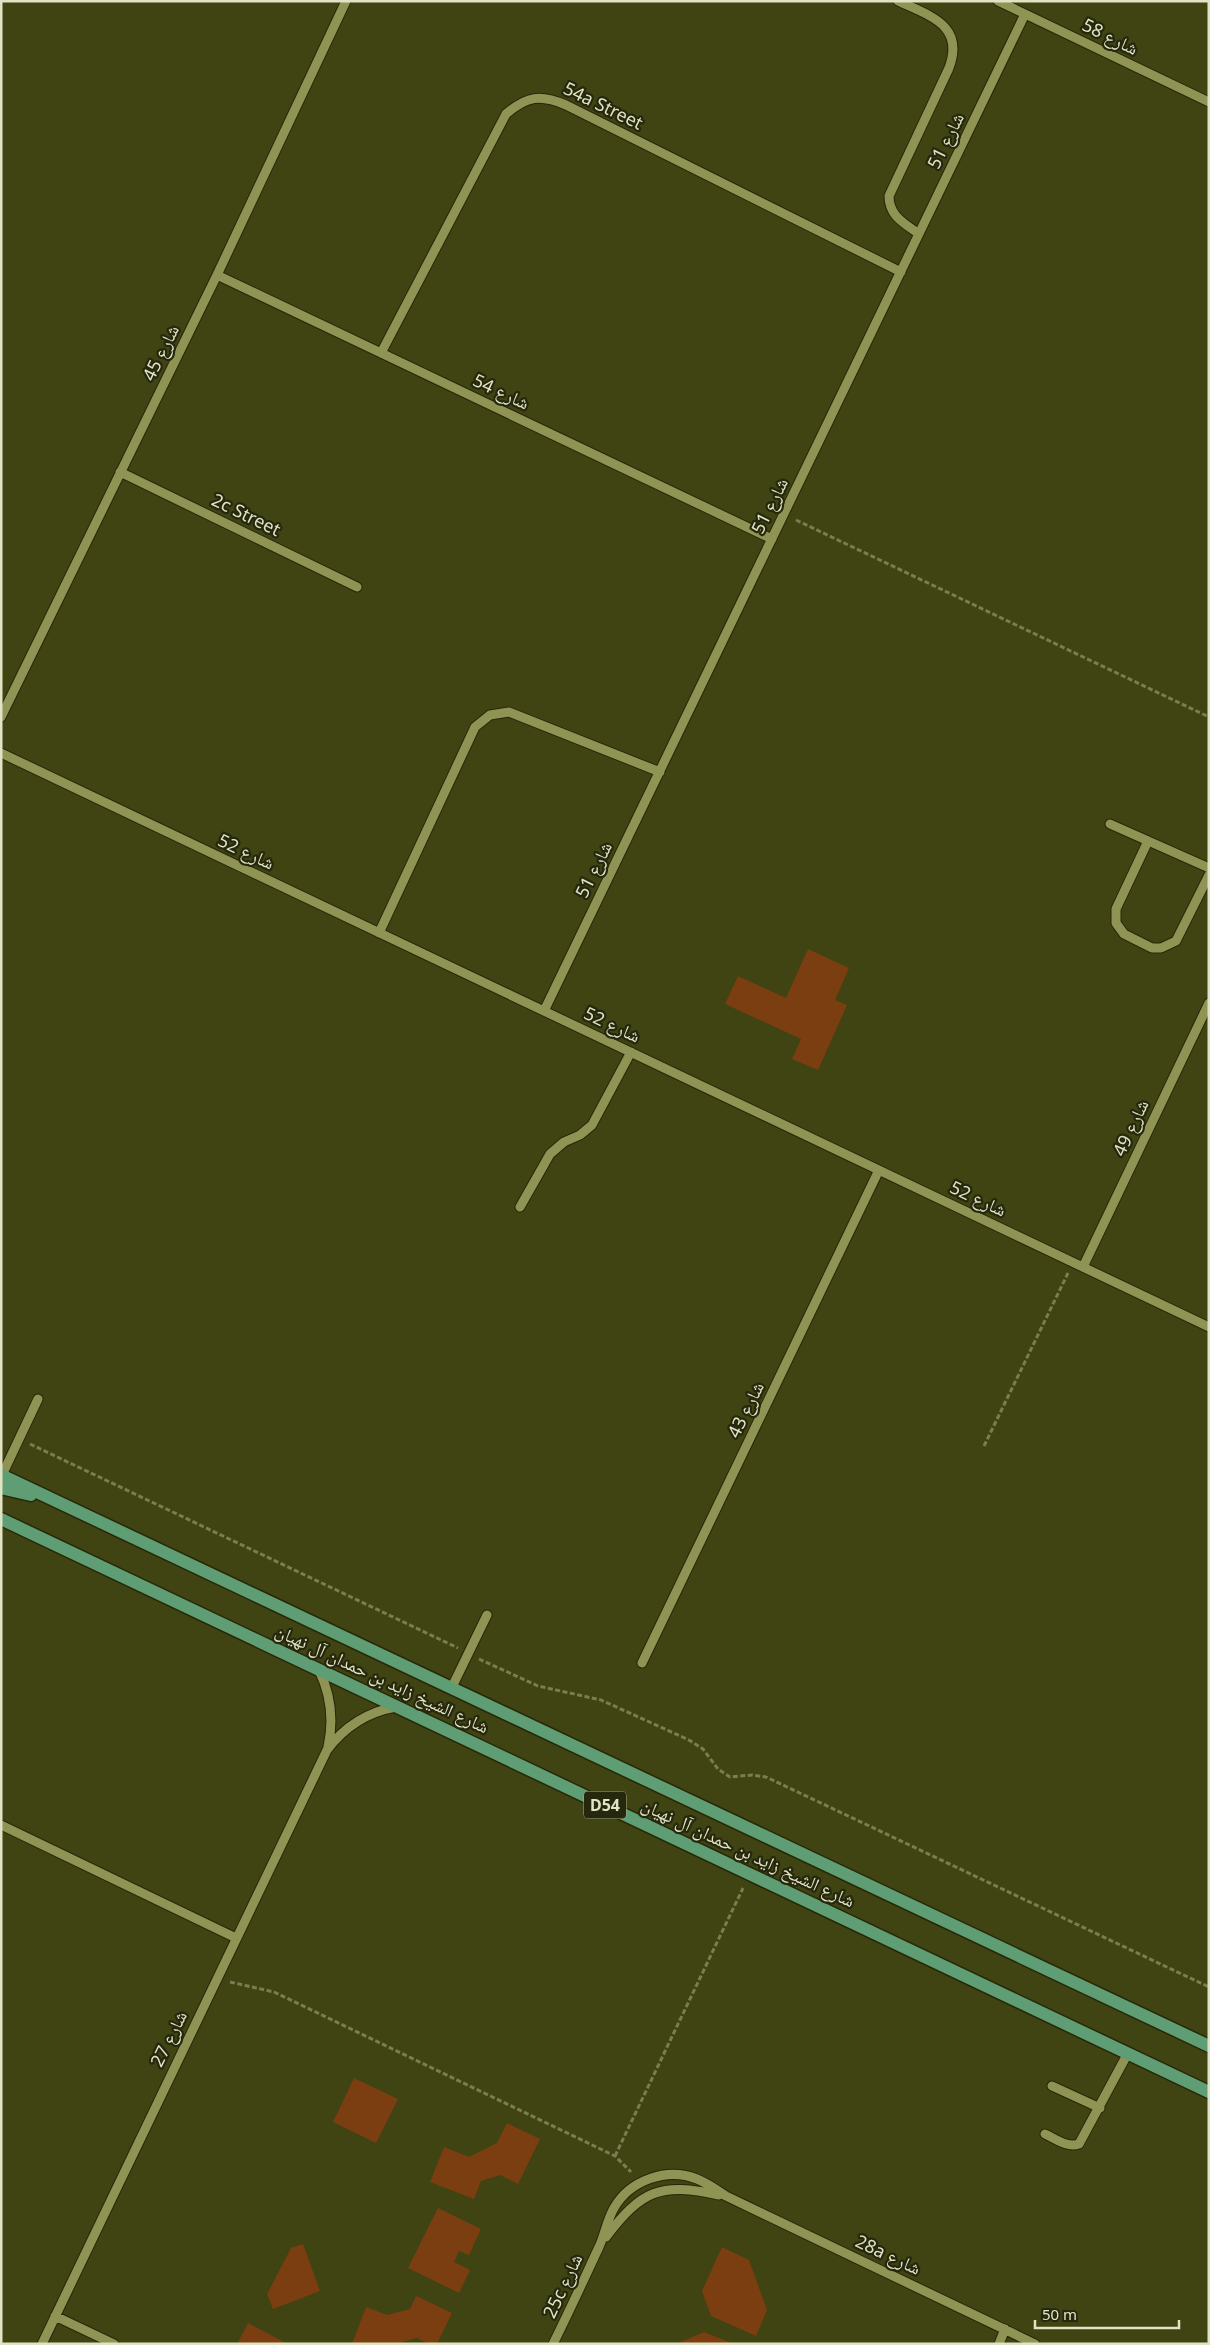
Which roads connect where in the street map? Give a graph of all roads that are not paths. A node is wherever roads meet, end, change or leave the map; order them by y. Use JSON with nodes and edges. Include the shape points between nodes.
{"nodes":[{"id":1,"x":346,"y":1,"type":"edge"},
{"id":2,"x":898,"y":1,"type":"edge"},
{"id":3,"x":998,"y":1,"type":"edge"},
{"id":4,"x":1025,"y":14,"type":"junction"},
{"id":5,"x":1209,"y":102,"type":"edge"},
{"id":6,"x":919,"y":234,"type":"junction"},
{"id":7,"x":901,"y":272,"type":"junction"},
{"id":8,"x":216,"y":275,"type":"junction"},
{"id":9,"x":381,"y":353,"type":"junction"},
{"id":10,"x":120,"y":472,"type":"junction"},
{"id":11,"x":772,"y":539,"type":"junction"},
{"id":12,"x":357,"y":588,"type":"dead end"},
{"id":13,"x":1,"y":717,"type":"edge"},
{"id":14,"x":1,"y":753,"type":"edge"},
{"id":15,"x":660,"y":772,"type":"junction"},
{"id":16,"x":1110,"y":824,"type":"dead end"},
{"id":17,"x":1148,"y":841,"type":"junction"},
{"id":18,"x":1209,"y":868,"type":"edge"},
{"id":19,"x":1209,"y":875,"type":"edge"},
{"id":20,"x":379,"y":933,"type":"junction"},
{"id":21,"x":1209,"y":1003,"type":"edge"},
{"id":22,"x":544,"y":1011,"type":"junction"},
{"id":23,"x":631,"y":1052,"type":"junction"},
{"id":24,"x":879,"y":1170,"type":"junction"},
{"id":25,"x":520,"y":1207,"type":"dead end"},
{"id":26,"x":1083,"y":1267,"type":"junction"},
{"id":27,"x":1209,"y":1327,"type":"edge"},
{"id":28,"x":38,"y":1399,"type":"dead end"},
{"id":29,"x":2,"y":1479,"type":"edge"},
{"id":30,"x":1,"y":1519,"type":"edge"},
{"id":31,"x":487,"y":1615,"type":"dead end"},
{"id":32,"x":642,"y":1663,"type":"dead end"},
{"id":33,"x":318,"y":1668,"type":"junction"},
{"id":34,"x":452,"y":1687,"type":"junction"},
{"id":35,"x":398,"y":1706,"type":"junction"},
{"id":36,"x":327,"y":1750,"type":"junction"},
{"id":37,"x":1,"y":1825,"type":"edge"},
{"id":38,"x":236,"y":1938,"type":"junction"},
{"id":39,"x":1209,"y":2046,"type":"edge"},
{"id":40,"x":1128,"y":2053,"type":"junction"},
{"id":41,"x":1052,"y":2086,"type":"dead end"},
{"id":42,"x":1209,"y":2092,"type":"edge"},
{"id":43,"x":1100,"y":2108,"type":"junction"},
{"id":44,"x":1045,"y":2134,"type":"dead end"},
{"id":45,"x":659,"y":2175,"type":"joint"},
{"id":46,"x":662,"y":2190,"type":"joint"},
{"id":47,"x":726,"y":2196,"type":"junction"},
{"id":48,"x":601,"y":2243,"type":"junction"},
{"id":49,"x":55,"y":2316,"type":"junction"},
{"id":50,"x":1004,"y":2329,"type":"junction"},
{"id":51,"x":1025,"y":2342,"type":"edge"},
{"id":52,"x":42,"y":2344,"type":"edge"},
{"id":53,"x":114,"y":2344,"type":"edge"},
{"id":54,"x":554,"y":2344,"type":"edge"},
{"id":55,"x":999,"y":2344,"type":"edge"},
{"id":56,"x":1035,"y":2344,"type":"edge"}],
"edges":[{"from":1,"to":8,"type":"street","name":"شارع 45"},
{"from":2,"to":6,"type":"street","via":[[941,22],[954,44],[949,68],[889,196],[893,213]]},
{"from":3,"to":4,"type":"street","name":"شارع 58"},
{"from":4,"to":5,"type":"street","name":"شارع 58"},
{"from":4,"to":6,"type":"street","name":"شارع 51"},
{"from":6,"to":7,"type":"street","name":"شارع 51"},
{"from":7,"to":9,"type":"street","name":"54a Street","via":[[566,105],[551,98],[534,98],[518,103],[506,114]]},
{"from":7,"to":11,"type":"street","name":"شارع 51"},
{"from":8,"to":9,"type":"street","name":"شارع 54"},
{"from":8,"to":10,"type":"street","name":"شارع 45"},
{"from":9,"to":11,"type":"street","name":"شارع 54"},
{"from":10,"to":12,"type":"street","name":"2c Street"},
{"from":10,"to":13,"type":"street","name":"شارع 45"},
{"from":11,"to":15,"type":"street","name":"شارع 51"},
{"from":14,"to":20,"type":"street","name":"شارع 52"},
{"from":15,"to":20,"type":"street","via":[[509,712],[490,715],[475,727]]},
{"from":15,"to":22,"type":"street","name":"شارع 51"},
{"from":16,"to":17,"type":"street"},
{"from":17,"to":18,"type":"street"},
{"from":17,"to":19,"type":"street","via":[[1116,909],[1119,930],[1130,938],[1152,948],[1161,948],[1176,941]]},
{"from":20,"to":22,"type":"street","name":"شارع 52"},
{"from":21,"to":26,"type":"street","name":"شارع 49"},
{"from":22,"to":23,"type":"street","name":"شارع 52"},
{"from":23,"to":24,"type":"street","name":"شارع 52"},
{"from":23,"to":25,"type":"street","via":[[592,1125],[550,1154]]},
{"from":24,"to":26,"type":"street","name":"شارع 52"},
{"from":24,"to":32,"type":"street","name":"شارع 43"},
{"from":26,"to":27,"type":"street","name":"شارع 52"},
{"from":28,"to":29,"type":"street"},
{"from":29,"to":34,"type":"main road","name":"شارع الشيخ زايد بن حمدان آل نهيان","number":"D54"},
{"from":30,"to":33,"type":"main road","name":"شارع الشيخ زايد بن حمدان آل نهيان","number":"D54"},
{"from":31,"to":34,"type":"street"},
{"from":33,"to":35,"type":"main road","name":"شارع الشيخ زايد بن حمدان آل نهيان","number":"D54"},
{"from":33,"to":36,"type":"street","name":"شارع 27","via":[[331,1708]]},
{"from":34,"to":39,"type":"main road","name":"شارع الشيخ زايد بن حمدان آل نهيان","number":"D54"},
{"from":35,"to":36,"type":"street","name":"شارع 27","via":[[358,1720]]},
{"from":35,"to":40,"type":"main road","name":"شارع الشيخ زايد بن حمدان آل نهيان","number":"D54"},
{"from":36,"to":38,"type":"street","name":"شارع 27"},
{"from":37,"to":38,"type":"street"},
{"from":38,"to":49,"type":"street","name":"شارع 27"},
{"from":40,"to":42,"type":"main road","name":"شارع الشيخ زايد بن حمدان آل نهيان","number":"D54"},
{"from":40,"to":43,"type":"street"},
{"from":41,"to":43,"type":"street"},
{"from":43,"to":44,"type":"street","via":[[1079,2144],[1066,2144]]},
{"from":45,"to":47,"type":"street","name":"28a شارع","via":[[696,2178]]},
{"from":45,"to":48,"type":"street","name":"25c شارع","via":[[630,2189],[614,2207]]},
{"from":46,"to":47,"type":"street","name":"28a شارع","via":[[688,2188]]},
{"from":46,"to":48,"type":"street","name":"25c شارع","via":[[630,2208]]},
{"from":47,"to":50,"type":"street","name":"28a شارع"},
{"from":48,"to":54,"type":"street","name":"25c شارع"},
{"from":49,"to":52,"type":"street","name":"شارع 27"},
{"from":49,"to":53,"type":"street"},
{"from":50,"to":51,"type":"street","name":"28a شارع"},
{"from":50,"to":55,"type":"street"},
{"from":51,"to":56,"type":"street","name":"28a شارع"}]}
